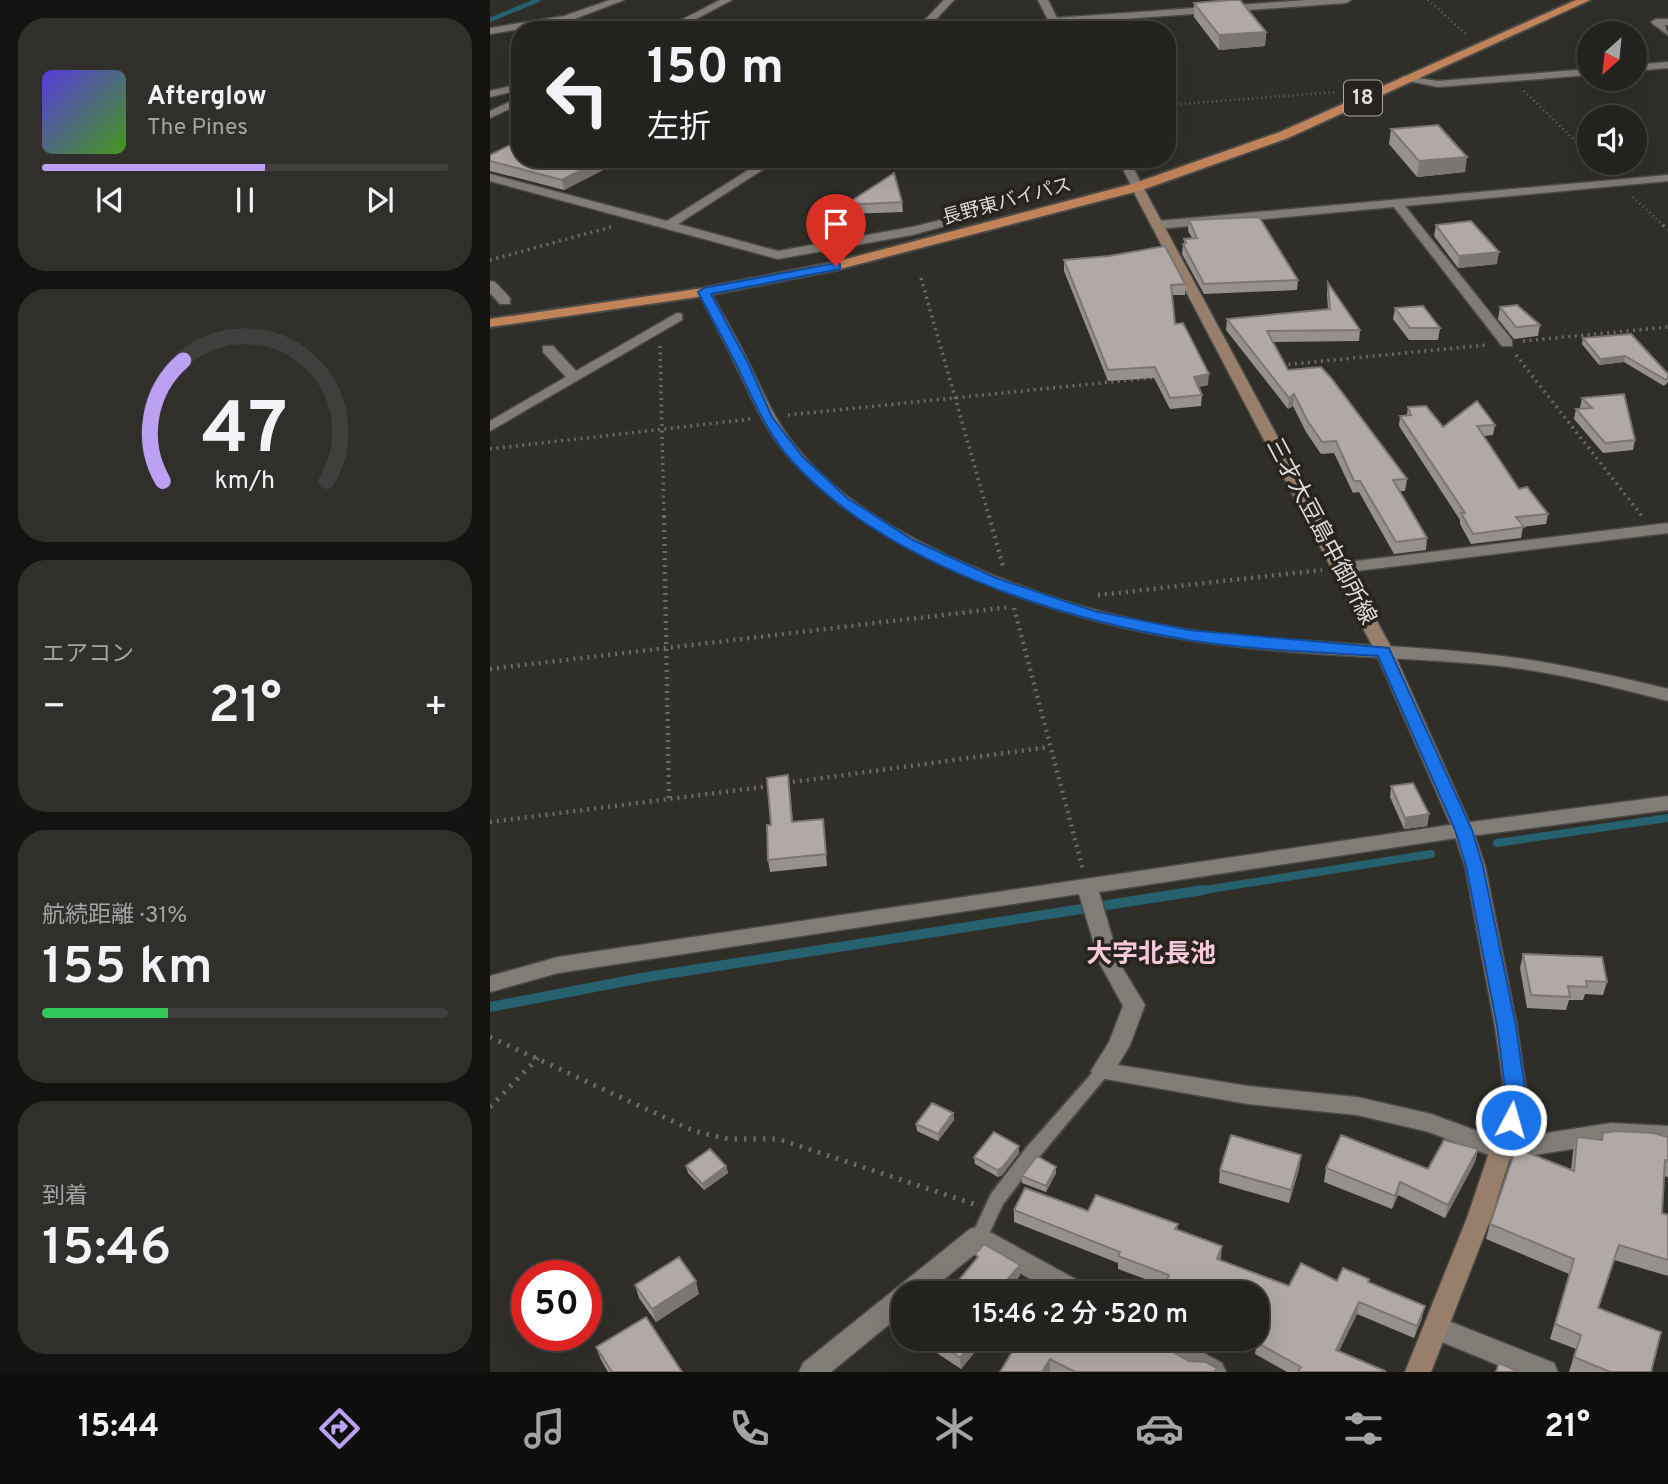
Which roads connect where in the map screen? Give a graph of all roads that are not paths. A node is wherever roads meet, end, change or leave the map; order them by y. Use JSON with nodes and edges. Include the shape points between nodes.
{"nodes":[{"id":1,"x":619,"y":0,"type":"edge"},
{"id":2,"x":727,"y":0,"type":"edge"},
{"id":3,"x":949,"y":0,"type":"edge"},
{"id":4,"x":1043,"y":0,"type":"edge"},
{"id":5,"x":1346,"y":0,"type":"edge"},
{"id":6,"x":1585,"y":0,"type":"edge"},
{"id":7,"x":553,"y":21,"type":"edge"},
{"id":8,"x":685,"y":21,"type":"edge"},
{"id":9,"x":929,"y":21,"type":"edge"},
{"id":10,"x":1054,"y":21,"type":"edge"},
{"id":11,"x":1102,"y":21,"type":"edge"},
{"id":12,"x":1668,"y":22,"type":"edge"},
{"id":13,"x":511,"y":28,"type":"edge"},
{"id":14,"x":490,"y":31,"type":"edge"},
{"id":15,"x":1668,"y":32,"type":"edge"},
{"id":16,"x":1668,"y":65,"type":"edge"},
{"id":17,"x":1647,"y":67,"type":"edge"},
{"id":18,"x":1577,"y":73,"type":"edge"},
{"id":19,"x":1405,"y":79,"type":"junction"},
{"id":20,"x":511,"y":89,"type":"edge"},
{"id":21,"x":490,"y":94,"type":"edge"},
{"id":22,"x":511,"y":104,"type":"edge"},
{"id":23,"x":490,"y":115,"type":"edge"},
{"id":24,"x":760,"y":168,"type":"edge"},
{"id":25,"x":1128,"y":168,"type":"edge"},
{"id":26,"x":490,"y":177,"type":"edge"},
{"id":27,"x":1668,"y":178,"type":"edge"},
{"id":28,"x":1137,"y":187,"type":"junction"},
{"id":29,"x":1396,"y":202,"type":"junction"},
{"id":30,"x":986,"y":213,"type":"dead end"},
{"id":31,"x":1158,"y":225,"type":"junction"},
{"id":32,"x":667,"y":226,"type":"junction"},
{"id":33,"x":490,"y":285,"type":"edge"},
{"id":34,"x":704,"y":292,"type":"junction"},
{"id":35,"x":505,"y":301,"type":"dead end"},
{"id":36,"x":677,"y":317,"type":"dead end"},
{"id":37,"x":490,"y":323,"type":"edge"},
{"id":38,"x":1507,"y":343,"type":"road end"},
{"id":39,"x":548,"y":349,"type":"dead end"},
{"id":40,"x":573,"y":377,"type":"junction"},
{"id":41,"x":490,"y":427,"type":"edge"},
{"id":42,"x":1660,"y":529,"type":"edge"},
{"id":43,"x":1340,"y":568,"type":"junction"},
{"id":44,"x":1384,"y":651,"type":"junction"},
{"id":45,"x":1668,"y":695,"type":"edge"},
{"id":46,"x":1668,"y":803,"type":"edge"},
{"id":47,"x":1465,"y":834,"type":"junction"},
{"id":48,"x":1088,"y":888,"type":"junction"},
{"id":49,"x":490,"y":984,"type":"edge"},
{"id":50,"x":1104,"y":1069,"type":"junction"},
{"id":51,"x":1668,"y":1136,"type":"edge"},
{"id":52,"x":1502,"y":1150,"type":"junction"},
{"id":53,"x":979,"y":1237,"type":"junction"},
{"id":54,"x":924,"y":1281,"type":"edge"},
{"id":55,"x":1056,"y":1281,"type":"edge"},
{"id":56,"x":891,"y":1308,"type":"edge"},
{"id":57,"x":1436,"y":1328,"type":"junction"},
{"id":58,"x":1176,"y":1351,"type":"edge"},
{"id":59,"x":812,"y":1372,"type":"edge"},
{"id":60,"x":1213,"y":1372,"type":"edge"},
{"id":61,"x":1418,"y":1372,"type":"edge"},
{"id":62,"x":1545,"y":1372,"type":"edge"}],
"edges":[{"from":1,"to":7,"type":"street"},
{"from":2,"to":8,"type":"street"},
{"from":3,"to":9,"type":"street"},
{"from":4,"to":10,"type":"street"},
{"from":5,"to":11,"type":"street"},
{"from":6,"to":19,"type":"highway","name":"長野東バイパス","number":"18"},
{"from":12,"to":15,"type":"street","via":[[1656,22]]},
{"from":13,"to":14,"type":"street"},
{"from":16,"to":17,"type":"street"},
{"from":18,"to":19,"type":"street","via":[[1438,84]]},
{"from":19,"to":28,"type":"highway","name":"長野東バイパス","number":"18","via":[[1284,135]]},
{"from":20,"to":21,"type":"street"},
{"from":22,"to":23,"type":"street"},
{"from":24,"to":32,"type":"street"},
{"from":25,"to":28,"type":"street"},
{"from":26,"to":32,"type":"street"},
{"from":27,"to":29,"type":"street"},
{"from":28,"to":31,"type":"main road","name":"三才大豆島中御所線"},
{"from":28,"to":34,"type":"highway","name":"長野東バイパス","number":"18","via":[[849,263]]},
{"from":29,"to":31,"type":"street"},
{"from":29,"to":38,"type":"street"},
{"from":30,"to":32,"type":"street","via":[[778,255]]},
{"from":31,"to":43,"type":"main road","name":"三才大豆島中御所線"},
{"from":33,"to":35,"type":"street"},
{"from":34,"to":37,"type":"highway","name":"長野東バイパス","number":"18"},
{"from":34,"to":44,"type":"street","via":[[766,417],[797,459],[842,501],[908,543],[1025,594],[1090,615],[1189,635]]},
{"from":36,"to":40,"type":"street"},
{"from":39,"to":40,"type":"street"},
{"from":40,"to":41,"type":"street"},
{"from":42,"to":43,"type":"street"},
{"from":43,"to":44,"type":"main road","name":"三才大豆島中御所線"},
{"from":44,"to":45,"type":"street","via":[[1494,660]]},
{"from":44,"to":47,"type":"main road","name":"三才大豆島中御所線"},
{"from":46,"to":47,"type":"street"},
{"from":47,"to":48,"type":"street"},
{"from":47,"to":52,"type":"main road","name":"三才大豆島中御所線","via":[[1475,866],[1515,1089]]},
{"from":48,"to":49,"type":"street","via":[[558,965]]},
{"from":48,"to":50,"type":"street","via":[[1118,985],[1134,1005]]},
{"from":50,"to":52,"type":"street","via":[[1248,1095],[1357,1106],[1432,1123]]},
{"from":50,"to":53,"type":"lane","via":[[997,1199]]},
{"from":51,"to":52,"type":"street","via":[[1611,1133]]},
{"from":52,"to":57,"type":"main road","name":"三才大豆島中御所線"},
{"from":53,"to":54,"type":"street"},
{"from":53,"to":55,"type":"street"},
{"from":56,"to":59,"type":"street"},
{"from":57,"to":61,"type":"main road","name":"三才大豆島中御所線"},
{"from":57,"to":62,"type":"street"},
{"from":58,"to":60,"type":"street"}]}
